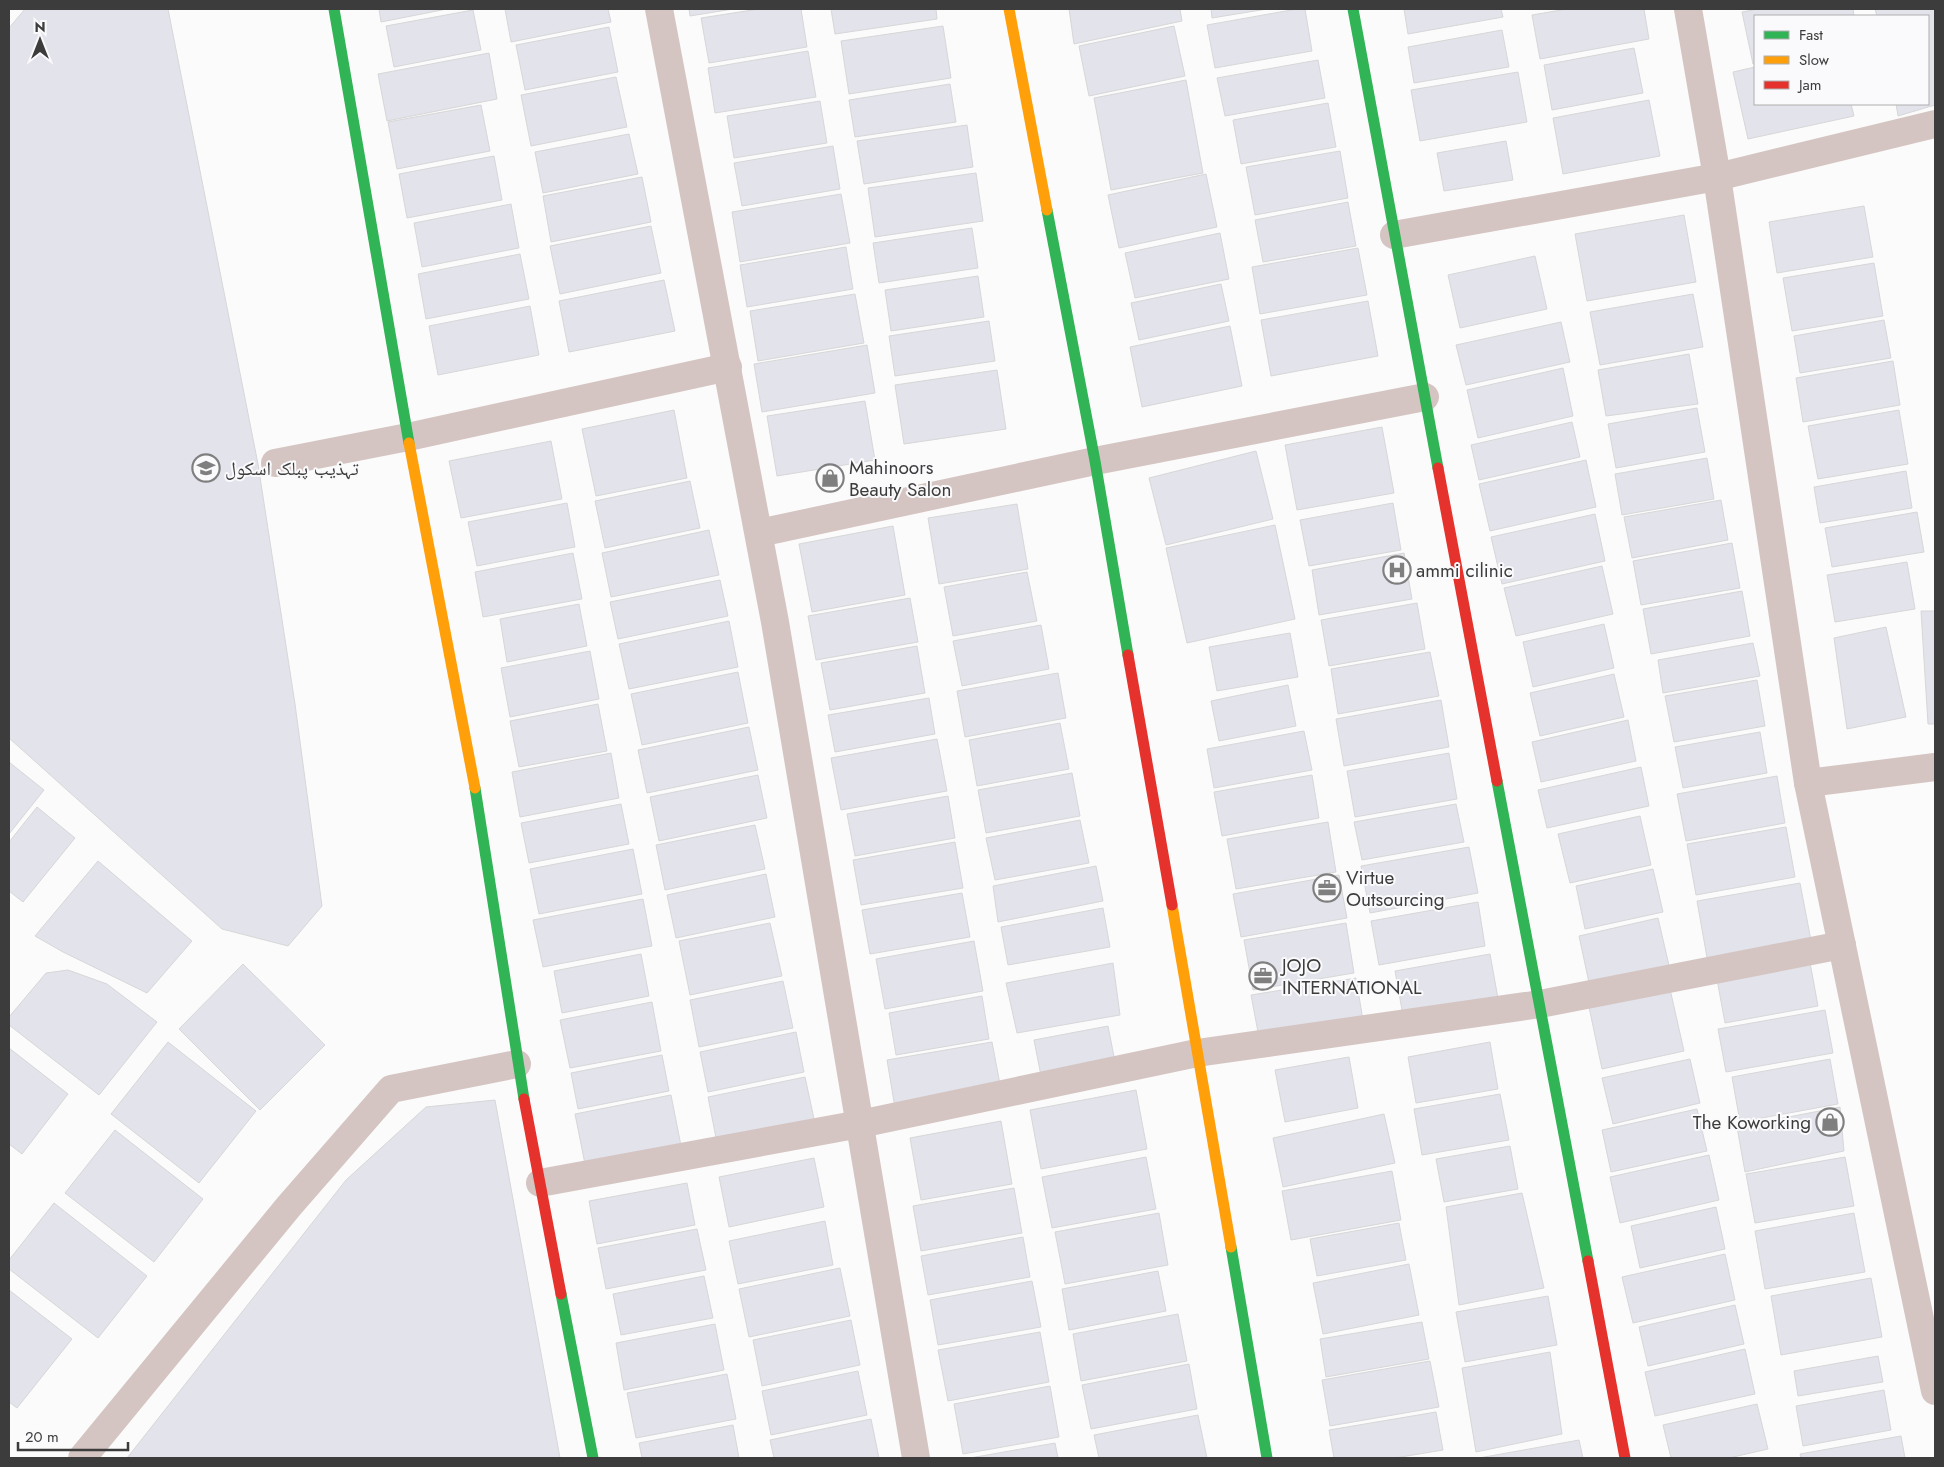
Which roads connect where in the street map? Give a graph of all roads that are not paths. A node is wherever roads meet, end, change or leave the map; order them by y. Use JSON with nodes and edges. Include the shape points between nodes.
{"nodes":[{"id":1,"x":334,"y":9,"type":"edge"},
{"id":2,"x":659,"y":9,"type":"edge"},
{"id":3,"x":1009,"y":9,"type":"edge"},
{"id":4,"x":1353,"y":9,"type":"edge"},
{"id":5,"x":1688,"y":9,"type":"edge"},
{"id":6,"x":1935,"y":124,"type":"edge"},
{"id":7,"x":1717,"y":177,"type":"junction"},
{"id":8,"x":1394,"y":236,"type":"junction"},
{"id":9,"x":728,"y":368,"type":"junction"},
{"id":10,"x":1425,"y":398,"type":"junction"},
{"id":11,"x":408,"y":437,"type":"junction"},
{"id":12,"x":1095,"y":461,"type":"junction"},
{"id":13,"x":275,"y":463,"type":"dead end"},
{"id":14,"x":759,"y":533,"type":"junction"},
{"id":15,"x":1935,"y":767,"type":"edge"},
{"id":16,"x":1808,"y":782,"type":"junction"},
{"id":17,"x":1842,"y":945,"type":"junction"},
{"id":18,"x":1540,"y":1004,"type":"junction"},
{"id":19,"x":1197,"y":1053,"type":"junction"},
{"id":20,"x":517,"y":1064,"type":"junction"},
{"id":21,"x":860,"y":1124,"type":"junction"},
{"id":22,"x":540,"y":1183,"type":"junction"},
{"id":23,"x":1935,"y":1391,"type":"edge"},
{"id":24,"x":82,"y":1458,"type":"edge"},
{"id":25,"x":593,"y":1458,"type":"edge"},
{"id":26,"x":916,"y":1458,"type":"edge"},
{"id":27,"x":1267,"y":1458,"type":"edge"},
{"id":28,"x":1625,"y":1458,"type":"edge"}],
"edges":[{"from":1,"to":11,"type":"street"},
{"from":2,"to":9,"type":"street"},
{"from":3,"to":12,"type":"street"},
{"from":4,"to":8,"type":"street"},
{"from":5,"to":7,"type":"street"},
{"from":6,"to":7,"type":"street"},
{"from":7,"to":8,"type":"street"},
{"from":7,"to":16,"type":"street"},
{"from":8,"to":10,"type":"street"},
{"from":9,"to":11,"type":"street"},
{"from":9,"to":14,"type":"street"},
{"from":10,"to":12,"type":"street"},
{"from":10,"to":18,"type":"street"},
{"from":11,"to":13,"type":"street"},
{"from":11,"to":20,"type":"street","via":[[479,808]]},
{"from":12,"to":14,"type":"street"},
{"from":12,"to":19,"type":"street"},
{"from":14,"to":21,"type":"street"},
{"from":15,"to":16,"type":"street"},
{"from":16,"to":17,"type":"street"},
{"from":17,"to":18,"type":"street"},
{"from":17,"to":23,"type":"street"},
{"from":18,"to":19,"type":"street"},
{"from":18,"to":28,"type":"street"},
{"from":19,"to":21,"type":"street"},
{"from":19,"to":27,"type":"street"},
{"from":20,"to":22,"type":"street"},
{"from":20,"to":24,"type":"street","via":[[391,1089],[289,1206]]},
{"from":21,"to":22,"type":"street"},
{"from":21,"to":26,"type":"street"},
{"from":22,"to":25,"type":"street"}]}
